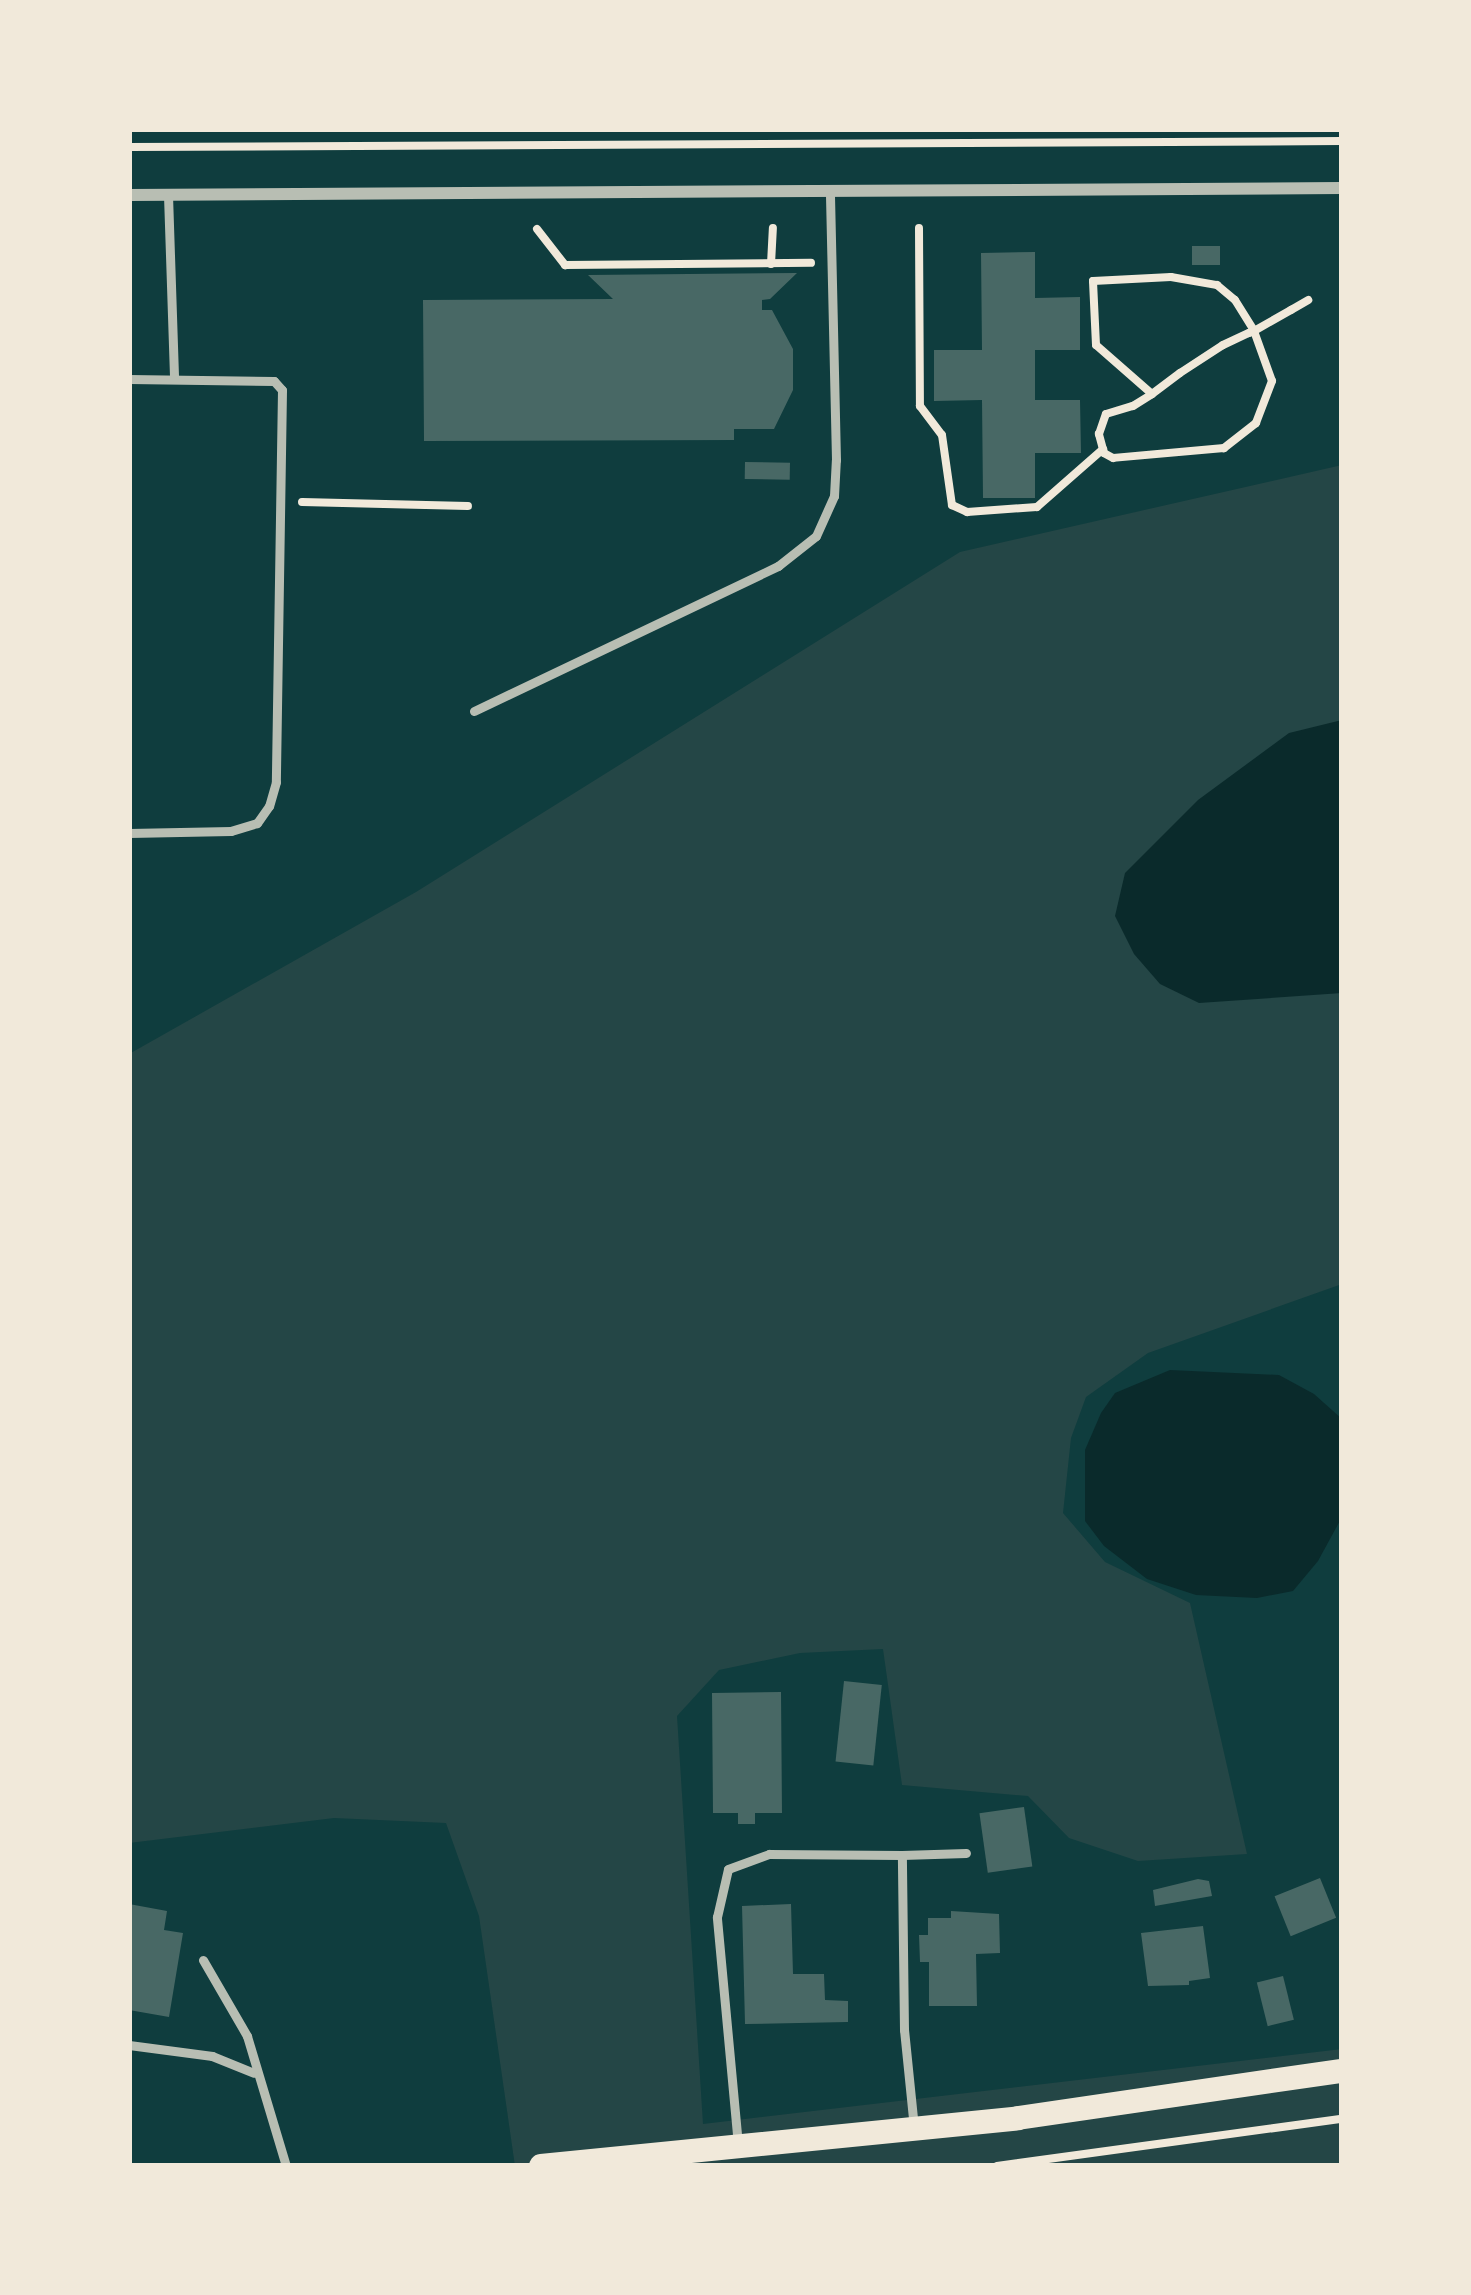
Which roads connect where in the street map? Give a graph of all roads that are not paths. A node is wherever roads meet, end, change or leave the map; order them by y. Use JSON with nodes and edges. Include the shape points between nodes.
{"nodes":[{"id":1,"x":1342,"y":188,"type":"edge"},
{"id":2,"x":830,"y":191,"type":"junction"},
{"id":3,"x":129,"y":195,"type":"edge"},
{"id":4,"x":168,"y":195,"type":"junction"},
{"id":5,"x":129,"y":379,"type":"edge"},
{"id":6,"x":175,"y":379,"type":"junction"},
{"id":7,"x":474,"y":711,"type":"dead end"},
{"id":8,"x":129,"y":832,"type":"edge"},
{"id":9,"x":966,"y":1853,"type":"dead end"},
{"id":10,"x":902,"y":1855,"type":"junction"},
{"id":11,"x":203,"y":1960,"type":"dead end"},
{"id":12,"x":129,"y":2045,"type":"edge"},
{"id":13,"x":1342,"y":2071,"type":"edge"},
{"id":14,"x":254,"y":2073,"type":"junction"},
{"id":15,"x":914,"y":2128,"type":"junction"},
{"id":16,"x":738,"y":2145,"type":"junction"},
{"id":17,"x":286,"y":2166,"type":"edge"},
{"id":18,"x":541,"y":2166,"type":"edge"}],
"edges":[{"from":1,"to":2,"type":"street"},
{"from":2,"to":4,"type":"street"},
{"from":2,"to":7,"type":"lane","via":[[836,460],[834,496],[816,536],[778,566]]},
{"from":3,"to":4,"type":"street"},
{"from":4,"to":6,"type":"lane"},
{"from":5,"to":6,"type":"lane"},
{"from":6,"to":8,"type":"lane","via":[[274,381],[282,390],[276,782],[257,823],[230,831]]},
{"from":9,"to":10,"type":"lane"},
{"from":10,"to":15,"type":"lane"},
{"from":10,"to":16,"type":"lane","via":[[769,1854],[728,1869],[717,1918]]},
{"from":11,"to":14,"type":"lane","via":[[247,2036]]},
{"from":12,"to":14,"type":"lane","via":[[212,2056]]},
{"from":13,"to":15,"type":"main road"},
{"from":14,"to":17,"type":"lane"},
{"from":15,"to":16,"type":"main road"},
{"from":16,"to":18,"type":"main road"}]}
